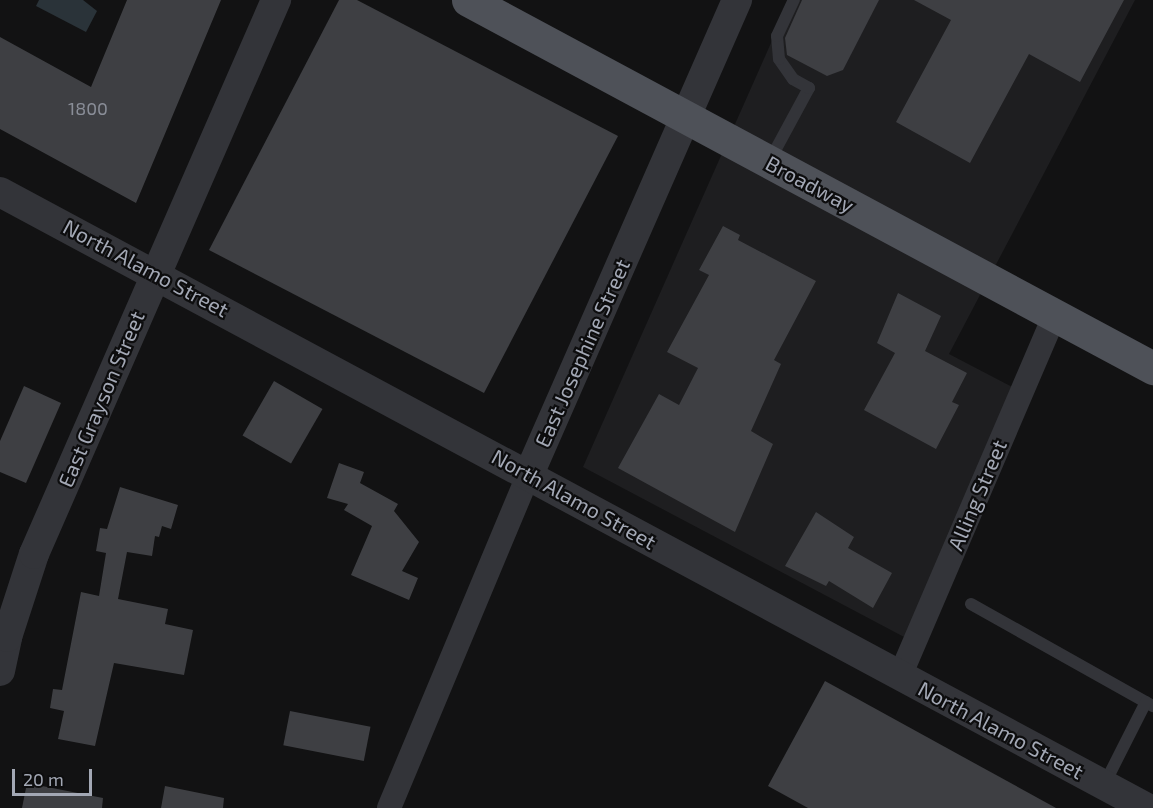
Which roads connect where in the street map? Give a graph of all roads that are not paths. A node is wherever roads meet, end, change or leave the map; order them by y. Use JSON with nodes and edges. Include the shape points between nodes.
{"nodes":[{"id":1,"x":276,"y":0,"type":"edge"},
{"id":2,"x":468,"y":0,"type":"edge"},
{"id":3,"x":737,"y":0,"type":"edge"},
{"id":4,"x":794,"y":0,"type":"edge"},
{"id":5,"x":686,"y":118,"type":"junction"},
{"id":6,"x":768,"y":162,"type":"junction"},
{"id":7,"x":0,"y":192,"type":"edge"},
{"id":8,"x":156,"y":273,"type":"junction"},
{"id":9,"x":1055,"y":315,"type":"junction"},
{"id":10,"x":1153,"y":368,"type":"edge"},
{"id":11,"x":529,"y":474,"type":"junction"},
{"id":12,"x":971,"y":604,"type":"dead end"},
{"id":13,"x":0,"y":671,"type":"edge"},
{"id":14,"x":900,"y":676,"type":"junction"},
{"id":15,"x":1149,"y":704,"type":"edge"},
{"id":16,"x":1104,"y":785,"type":"junction"},
{"id":17,"x":389,"y":808,"type":"edge"},
{"id":18,"x":1147,"y":808,"type":"edge"}],
"edges":[{"from":1,"to":8,"type":"street","name":"East Grayson Street"},
{"from":2,"to":5,"type":"main road","name":"Broadway"},
{"from":3,"to":5,"type":"street","name":"East Josephine Street"},
{"from":4,"to":6,"type":"lane","via":[[777,36],[779,59],[793,79],[809,88]]},
{"from":5,"to":6,"type":"main road","name":"Broadway"},
{"from":5,"to":11,"type":"street","name":"East Josephine Street"},
{"from":6,"to":9,"type":"main road","name":"Broadway"},
{"from":7,"to":8,"type":"street","name":"North Alamo Street"},
{"from":8,"to":11,"type":"street","name":"North Alamo Street"},
{"from":8,"to":13,"type":"street","name":"East Grayson Street","via":[[34,554]]},
{"from":9,"to":10,"type":"main road","name":"Broadway"},
{"from":9,"to":14,"type":"street","name":"Alling Street"},
{"from":11,"to":14,"type":"street","name":"North Alamo Street"},
{"from":11,"to":17,"type":"street","name":"East Josephine Street"},
{"from":12,"to":15,"type":"lane"},
{"from":14,"to":16,"type":"street","name":"North Alamo Street"},
{"from":15,"to":16,"type":"lane"},
{"from":16,"to":18,"type":"street","name":"North Alamo Street"}]}
